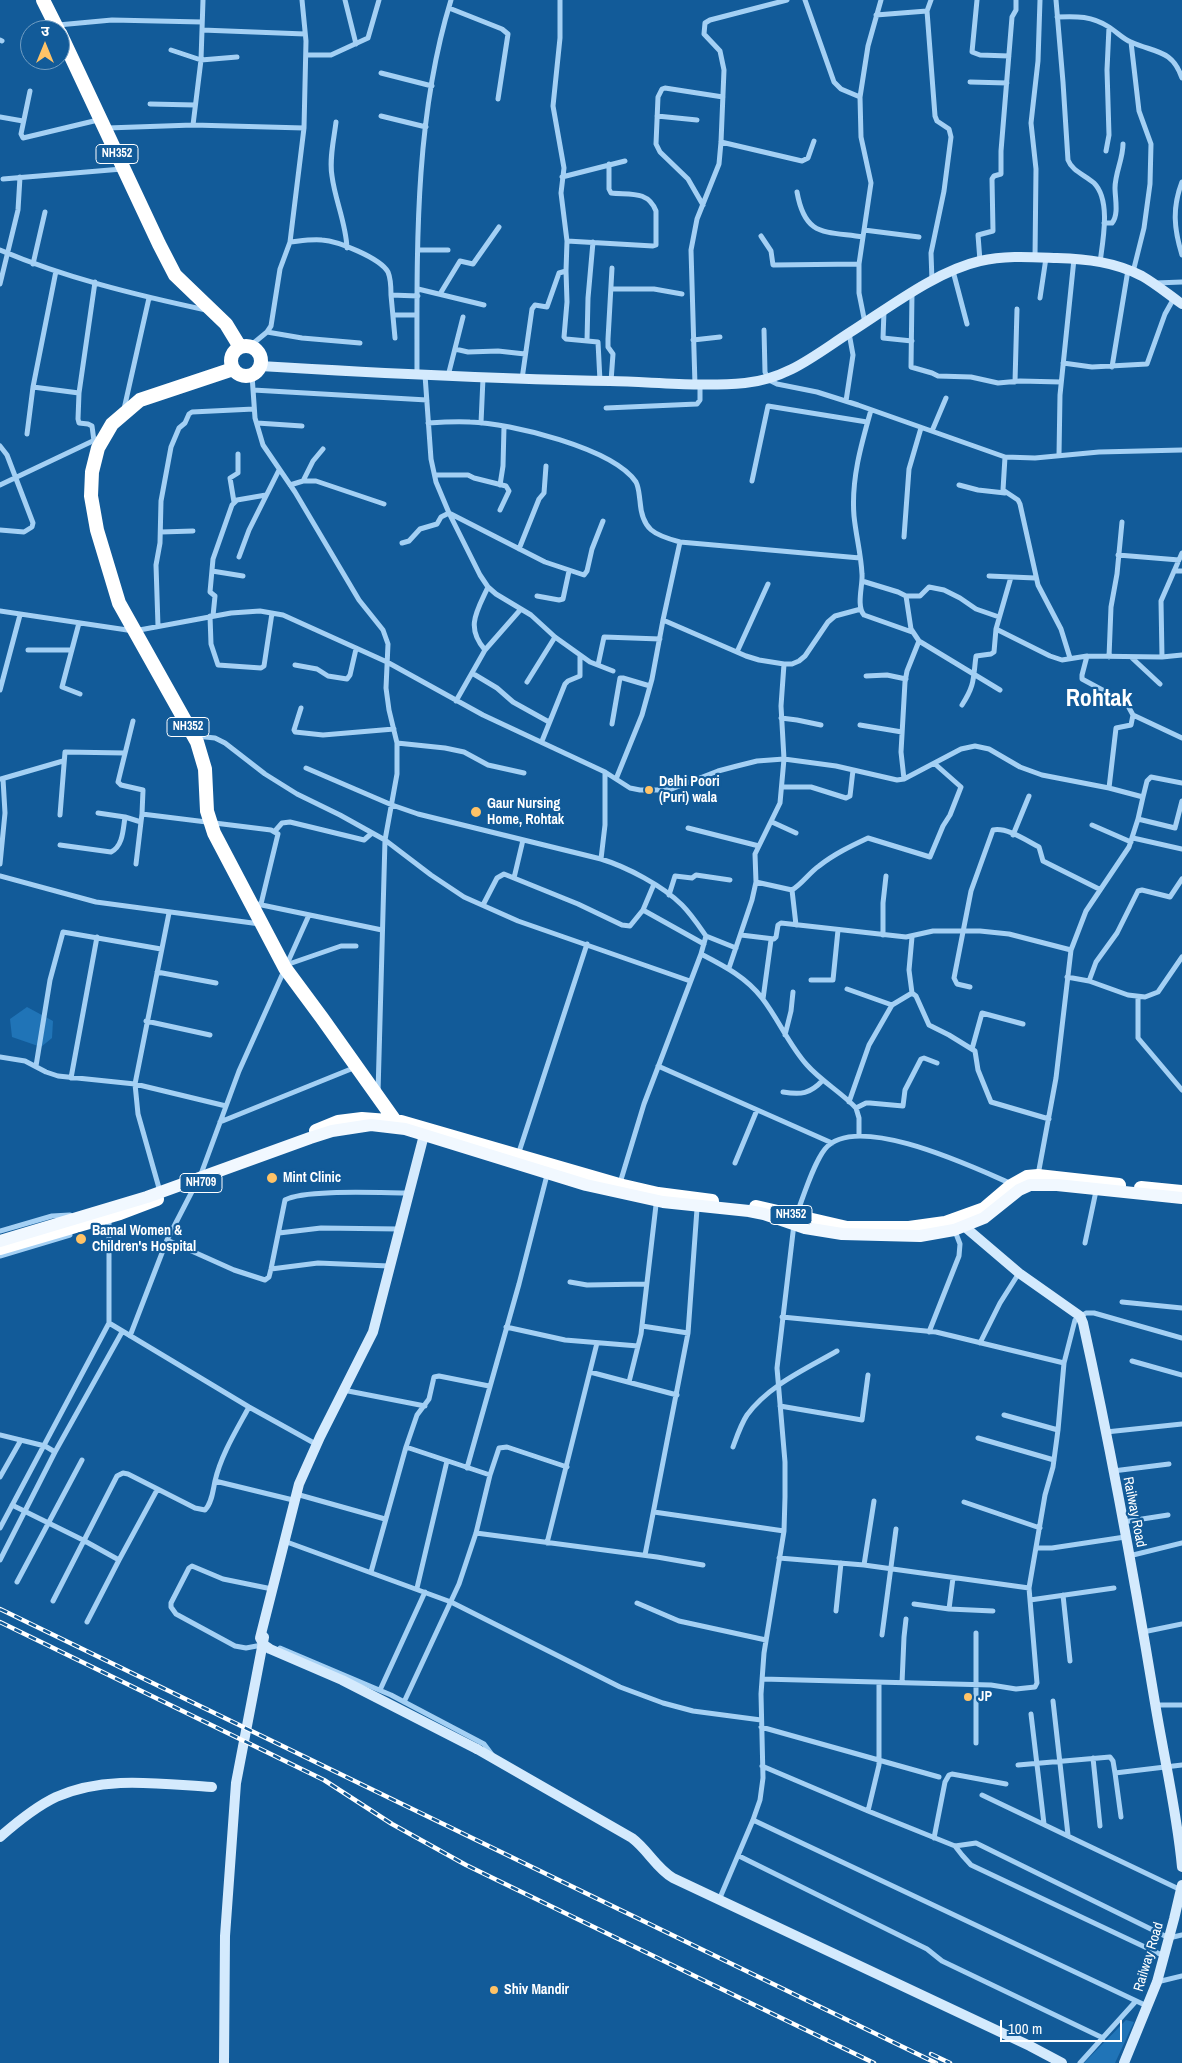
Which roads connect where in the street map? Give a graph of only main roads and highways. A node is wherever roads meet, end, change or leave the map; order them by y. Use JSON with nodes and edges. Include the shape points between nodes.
{"nodes":[{"id":1,"x":42,"y":0,"type":"edge"},
{"id":2,"x":53,"y":20,"type":"edge"},
{"id":3,"x":70,"y":55,"type":"edge"},
{"id":4,"x":245,"y":346,"type":"junction"},
{"id":5,"x":233,"y":369,"type":"junction"},
{"id":6,"x":399,"y":1126,"type":"junction"},
{"id":7,"x":424,"y":1134,"type":"junction"},
{"id":8,"x":517,"y":1161,"type":"junction"},
{"id":9,"x":198,"y":1179,"type":"junction"},
{"id":10,"x":1019,"y":1187,"type":"junction"},
{"id":11,"x":618,"y":1190,"type":"junction"},
{"id":12,"x":1182,"y":1192,"type":"edge"},
{"id":13,"x":1182,"y":1200,"type":"edge"},
{"id":14,"x":109,"y":1215,"type":"junction"},
{"id":15,"x":795,"y":1222,"type":"junction"},
{"id":16,"x":0,"y":1237,"type":"edge"},
{"id":17,"x":0,"y":1241,"type":"edge"},
{"id":18,"x":0,"y":1248,"type":"edge"}],
"edges":[{"from":1,"to":2,"type":"highway","number":"NH352"},
{"from":3,"to":4,"type":"highway","number":"NH352","via":[[175,275],[215,312]]},
{"from":4,"to":5,"type":"highway","via":[[232,355]]},
{"from":4,"to":5,"type":"highway","number":"NH352","via":[[257,351],[261,359],[256,371],[242,376]]},
{"from":5,"to":6,"type":"highway","number":"NH352","via":[[140,400],[99,438],[91,496],[97,530],[120,604],[194,736],[205,769],[207,811],[214,832],[256,903],[263,924],[286,967]]},
{"from":6,"to":7,"type":"highway","number":"NH352"},
{"from":6,"to":9,"type":"highway","number":"NH709","via":[[342,1132]]},
{"from":7,"to":8,"type":"highway","number":"NH352"},
{"from":7,"to":13,"type":"main road","bridge":true,"via":[[586,1185],[663,1202],[749,1211],[805,1228],[842,1234],[920,1236],[954,1230],[984,1218],[1030,1185],[1057,1185]]},
{"from":7,"to":17,"type":"main road","bridge":true,"via":[[370,1125],[332,1131],[147,1197]]},
{"from":8,"to":11,"type":"highway","number":"NH352"},
{"from":8,"to":11,"type":"highway","number":"NH352","via":[[547,1175]]},
{"from":9,"to":14,"type":"highway","number":"NH709"},
{"from":9,"to":14,"type":"highway","number":"NH709","via":[[159,1188]]},
{"from":10,"to":12,"type":"highway","number":"NH352","via":[[1027,1177],[1038,1176]]},
{"from":10,"to":13,"type":"highway","via":[[1037,1184]]},
{"from":10,"to":15,"type":"highway","number":"NH352","via":[[959,1225],[847,1228]]},
{"from":11,"to":15,"type":"highway","number":"NH352","via":[[656,1205]]},
{"from":11,"to":15,"type":"highway","number":"NH352","via":[[760,1207]]},
{"from":14,"to":16,"type":"highway","number":"NH709","via":[[73,1216]]},
{"from":14,"to":18,"type":"highway","number":"NH709"}]}
